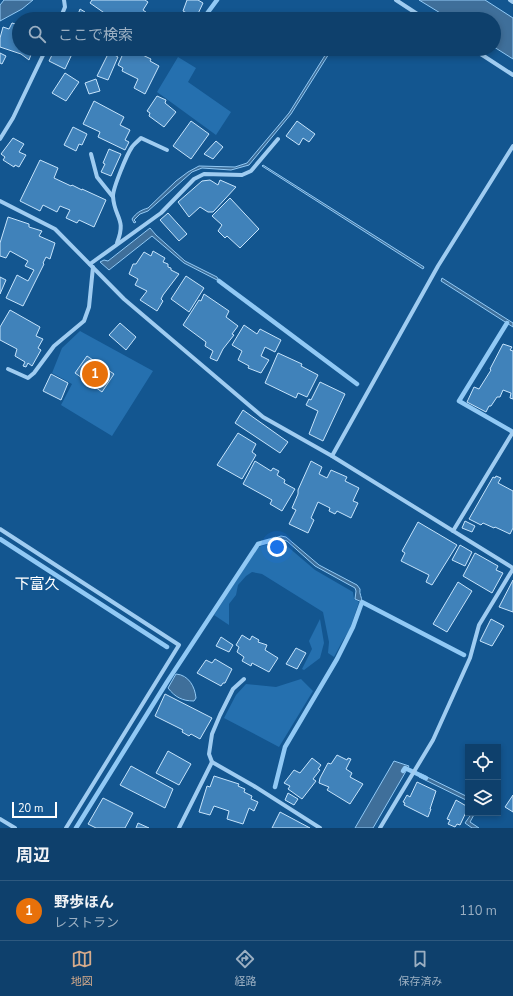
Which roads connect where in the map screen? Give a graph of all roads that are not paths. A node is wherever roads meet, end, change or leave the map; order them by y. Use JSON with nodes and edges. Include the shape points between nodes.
{"nodes":[{"id":1,"x":64,"y":0,"type":"edge"},
{"id":2,"x":396,"y":0,"type":"edge"},
{"id":3,"x":510,"y":0,"type":"edge"},
{"id":4,"x":513,"y":2,"type":"edge"},
{"id":5,"x":64,"y":12,"type":"edge"},
{"id":6,"x":415,"y":12,"type":"edge"},
{"id":7,"x":43,"y":56,"type":"edge"},
{"id":8,"x":484,"y":56,"type":"edge"},
{"id":9,"x":513,"y":75,"type":"edge"},
{"id":10,"x":0,"y":139,"type":"edge"},
{"id":11,"x":278,"y":139,"type":"dead end"},
{"id":12,"x":513,"y":146,"type":"edge"},
{"id":13,"x":167,"y":150,"type":"dead end"},
{"id":14,"x":91,"y":154,"type":"dead end"},
{"id":15,"x":113,"y":197,"type":"junction"},
{"id":16,"x":0,"y":201,"type":"edge"},
{"id":17,"x":117,"y":244,"type":"junction"},
{"id":18,"x":90,"y":264,"type":"junction"},
{"id":19,"x":94,"y":267,"type":"junction"},
{"id":20,"x":8,"y":369,"type":"dead end"},
{"id":21,"x":513,"y":432,"type":"edge"},
{"id":22,"x":332,"y":456,"type":"junction"},
{"id":23,"x":0,"y":529,"type":"edge"},
{"id":24,"x":453,"y":531,"type":"junction"},
{"id":25,"x":513,"y":568,"type":"edge"},
{"id":26,"x":244,"y":679,"type":"dead end"},
{"id":27,"x":212,"y":762,"type":"junction"},
{"id":28,"x":0,"y":819,"type":"edge"},
{"id":29,"x":15,"y":828,"type":"edge"},
{"id":30,"x":66,"y":828,"type":"edge"},
{"id":31,"x":178,"y":828,"type":"edge"},
{"id":32,"x":320,"y":828,"type":"edge"},
{"id":33,"x":380,"y":828,"type":"edge"}],
"edges":[{"from":1,"to":5,"type":"street","via":[[66,7]]},
{"from":2,"to":6,"type":"street"},
{"from":3,"to":4,"type":"street"},
{"from":7,"to":10,"type":"street"},
{"from":8,"to":9,"type":"street"},
{"from":11,"to":17,"type":"street","via":[[252,171],[242,175],[204,174],[194,179],[161,213]]},
{"from":12,"to":22,"type":"street","via":[[438,266]]},
{"from":13,"to":15,"type":"street","via":[[141,138],[132,147]]},
{"from":14,"to":15,"type":"street","via":[[97,177]]},
{"from":15,"to":17,"type":"street","via":[[121,223]]},
{"from":16,"to":18,"type":"street","via":[[55,229]]},
{"from":17,"to":18,"type":"street"},
{"from":18,"to":19,"type":"street"},
{"from":19,"to":20,"type":"street","via":[[89,308],[84,321],[54,346],[28,378]]},
{"from":19,"to":22,"type":"street","via":[[124,299],[263,417]]},
{"from":21,"to":24,"type":"street"},
{"from":22,"to":24,"type":"street"},
{"from":23,"to":30,"type":"street","via":[[179,645]]},
{"from":24,"to":25,"type":"street"},
{"from":25,"to":33,"type":"street","via":[[479,625],[470,658],[433,740]]},
{"from":26,"to":27,"type":"street","via":[[233,689],[212,734],[209,754]]},
{"from":27,"to":31,"type":"street"},
{"from":27,"to":32,"type":"street"},
{"from":28,"to":29,"type":"street"}]}
